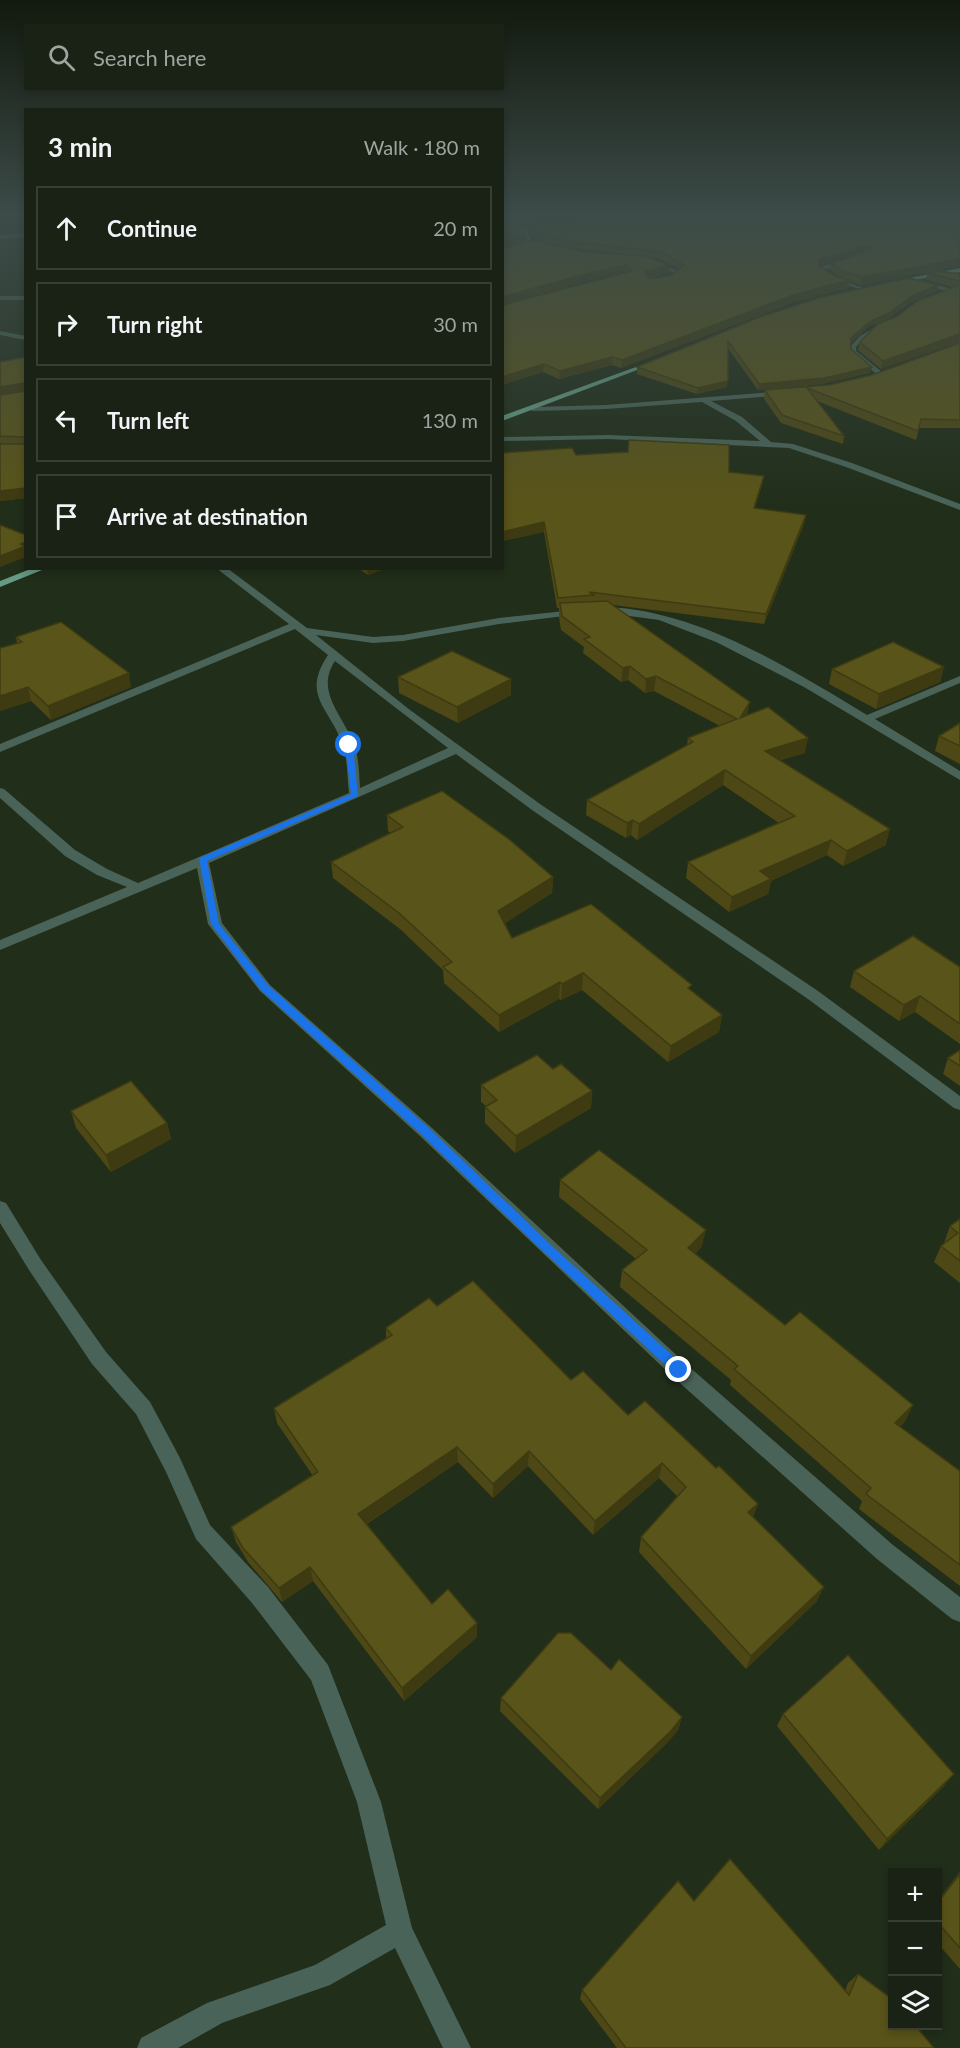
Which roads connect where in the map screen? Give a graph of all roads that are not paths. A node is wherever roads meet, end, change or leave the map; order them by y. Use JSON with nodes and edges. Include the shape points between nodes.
{"nodes":[{"id":1,"x":891,"y":322,"type":"edge"},
{"id":2,"x":0,"y":333,"type":"edge"},
{"id":3,"x":24,"y":337,"type":"edge"},
{"id":4,"x":0,"y":343,"type":"edge"},
{"id":5,"x":663,"y":358,"type":"edge"},
{"id":6,"x":891,"y":370,"type":"edge"},
{"id":7,"x":879,"y":374,"type":"junction"},
{"id":8,"x":867,"y":379,"type":"edge"},
{"id":9,"x":796,"y":392,"type":"edge"},
{"id":10,"x":702,"y":399,"type":"junction"},
{"id":11,"x":533,"y":409,"type":"junction"},
{"id":12,"x":504,"y":418,"type":"edge"},
{"id":13,"x":504,"y":439,"type":"edge"},
{"id":14,"x":768,"y":443,"type":"junction"},
{"id":15,"x":960,"y":507,"type":"edge"},
{"id":16,"x":38,"y":570,"type":"edge"},
{"id":17,"x":223,"y":570,"type":"edge"},
{"id":18,"x":0,"y":584,"type":"edge"},
{"id":19,"x":300,"y":628,"type":"junction"},
{"id":20,"x":334,"y":655,"type":"junction"},
{"id":21,"x":960,"y":679,"type":"edge"},
{"id":22,"x":866,"y":719,"type":"junction"},
{"id":23,"x":0,"y":748,"type":"edge"},
{"id":24,"x":457,"y":749,"type":"junction"},
{"id":25,"x":960,"y":776,"type":"edge"},
{"id":26,"x":0,"y":792,"type":"edge"},
{"id":27,"x":355,"y":795,"type":"junction"},
{"id":28,"x":202,"y":860,"type":"junction"},
{"id":29,"x":136,"y":887,"type":"junction"},
{"id":30,"x":0,"y":945,"type":"edge"},
{"id":31,"x":960,"y":1104,"type":"edge"},
{"id":32,"x":0,"y":1208,"type":"edge"},
{"id":33,"x":960,"y":1611,"type":"edge"},
{"id":34,"x":400,"y":1931,"type":"junction"},
{"id":35,"x":151,"y":2048,"type":"edge"},
{"id":36,"x":457,"y":2048,"type":"edge"}],
"edges":[{"from":1,"to":7,"type":"street","via":[[868,333],[853,347]]},
{"from":2,"to":3,"type":"street"},
{"from":3,"to":4,"type":"street"},
{"from":5,"to":11,"type":"main road"},
{"from":6,"to":7,"type":"street"},
{"from":7,"to":8,"type":"street"},
{"from":9,"to":10,"type":"street"},
{"from":10,"to":11,"type":"street"},
{"from":10,"to":14,"type":"street","via":[[739,419]]},
{"from":11,"to":12,"type":"main road"},
{"from":13,"to":14,"type":"street","via":[[608,437]]},
{"from":14,"to":15,"type":"street","via":[[820,455]]},
{"from":16,"to":18,"type":"main road"},
{"from":17,"to":19,"type":"street"},
{"from":19,"to":20,"type":"street"},
{"from":19,"to":22,"type":"street","via":[[373,640],[565,612],[607,609],[644,614],[676,622],[724,642]]},
{"from":19,"to":23,"type":"street"},
{"from":20,"to":24,"type":"street"},
{"from":20,"to":27,"type":"street","via":[[325,665],[320,686],[349,745]]},
{"from":21,"to":22,"type":"street"},
{"from":22,"to":25,"type":"street"},
{"from":24,"to":27,"type":"street"},
{"from":24,"to":31,"type":"street","via":[[813,995]]},
{"from":26,"to":29,"type":"street","via":[[69,854]]},
{"from":27,"to":28,"type":"street"},
{"from":28,"to":29,"type":"street"},
{"from":28,"to":33,"type":"street","via":[[215,924],[265,988],[426,1132],[679,1370],[885,1552]]},
{"from":29,"to":30,"type":"street"},
{"from":32,"to":34,"type":"street","via":[[99,1358],[143,1408],[203,1532],[260,1595],[320,1673],[369,1802]]},
{"from":34,"to":35,"type":"street","via":[[321,1976],[216,2012]]},
{"from":34,"to":36,"type":"street"}]}
